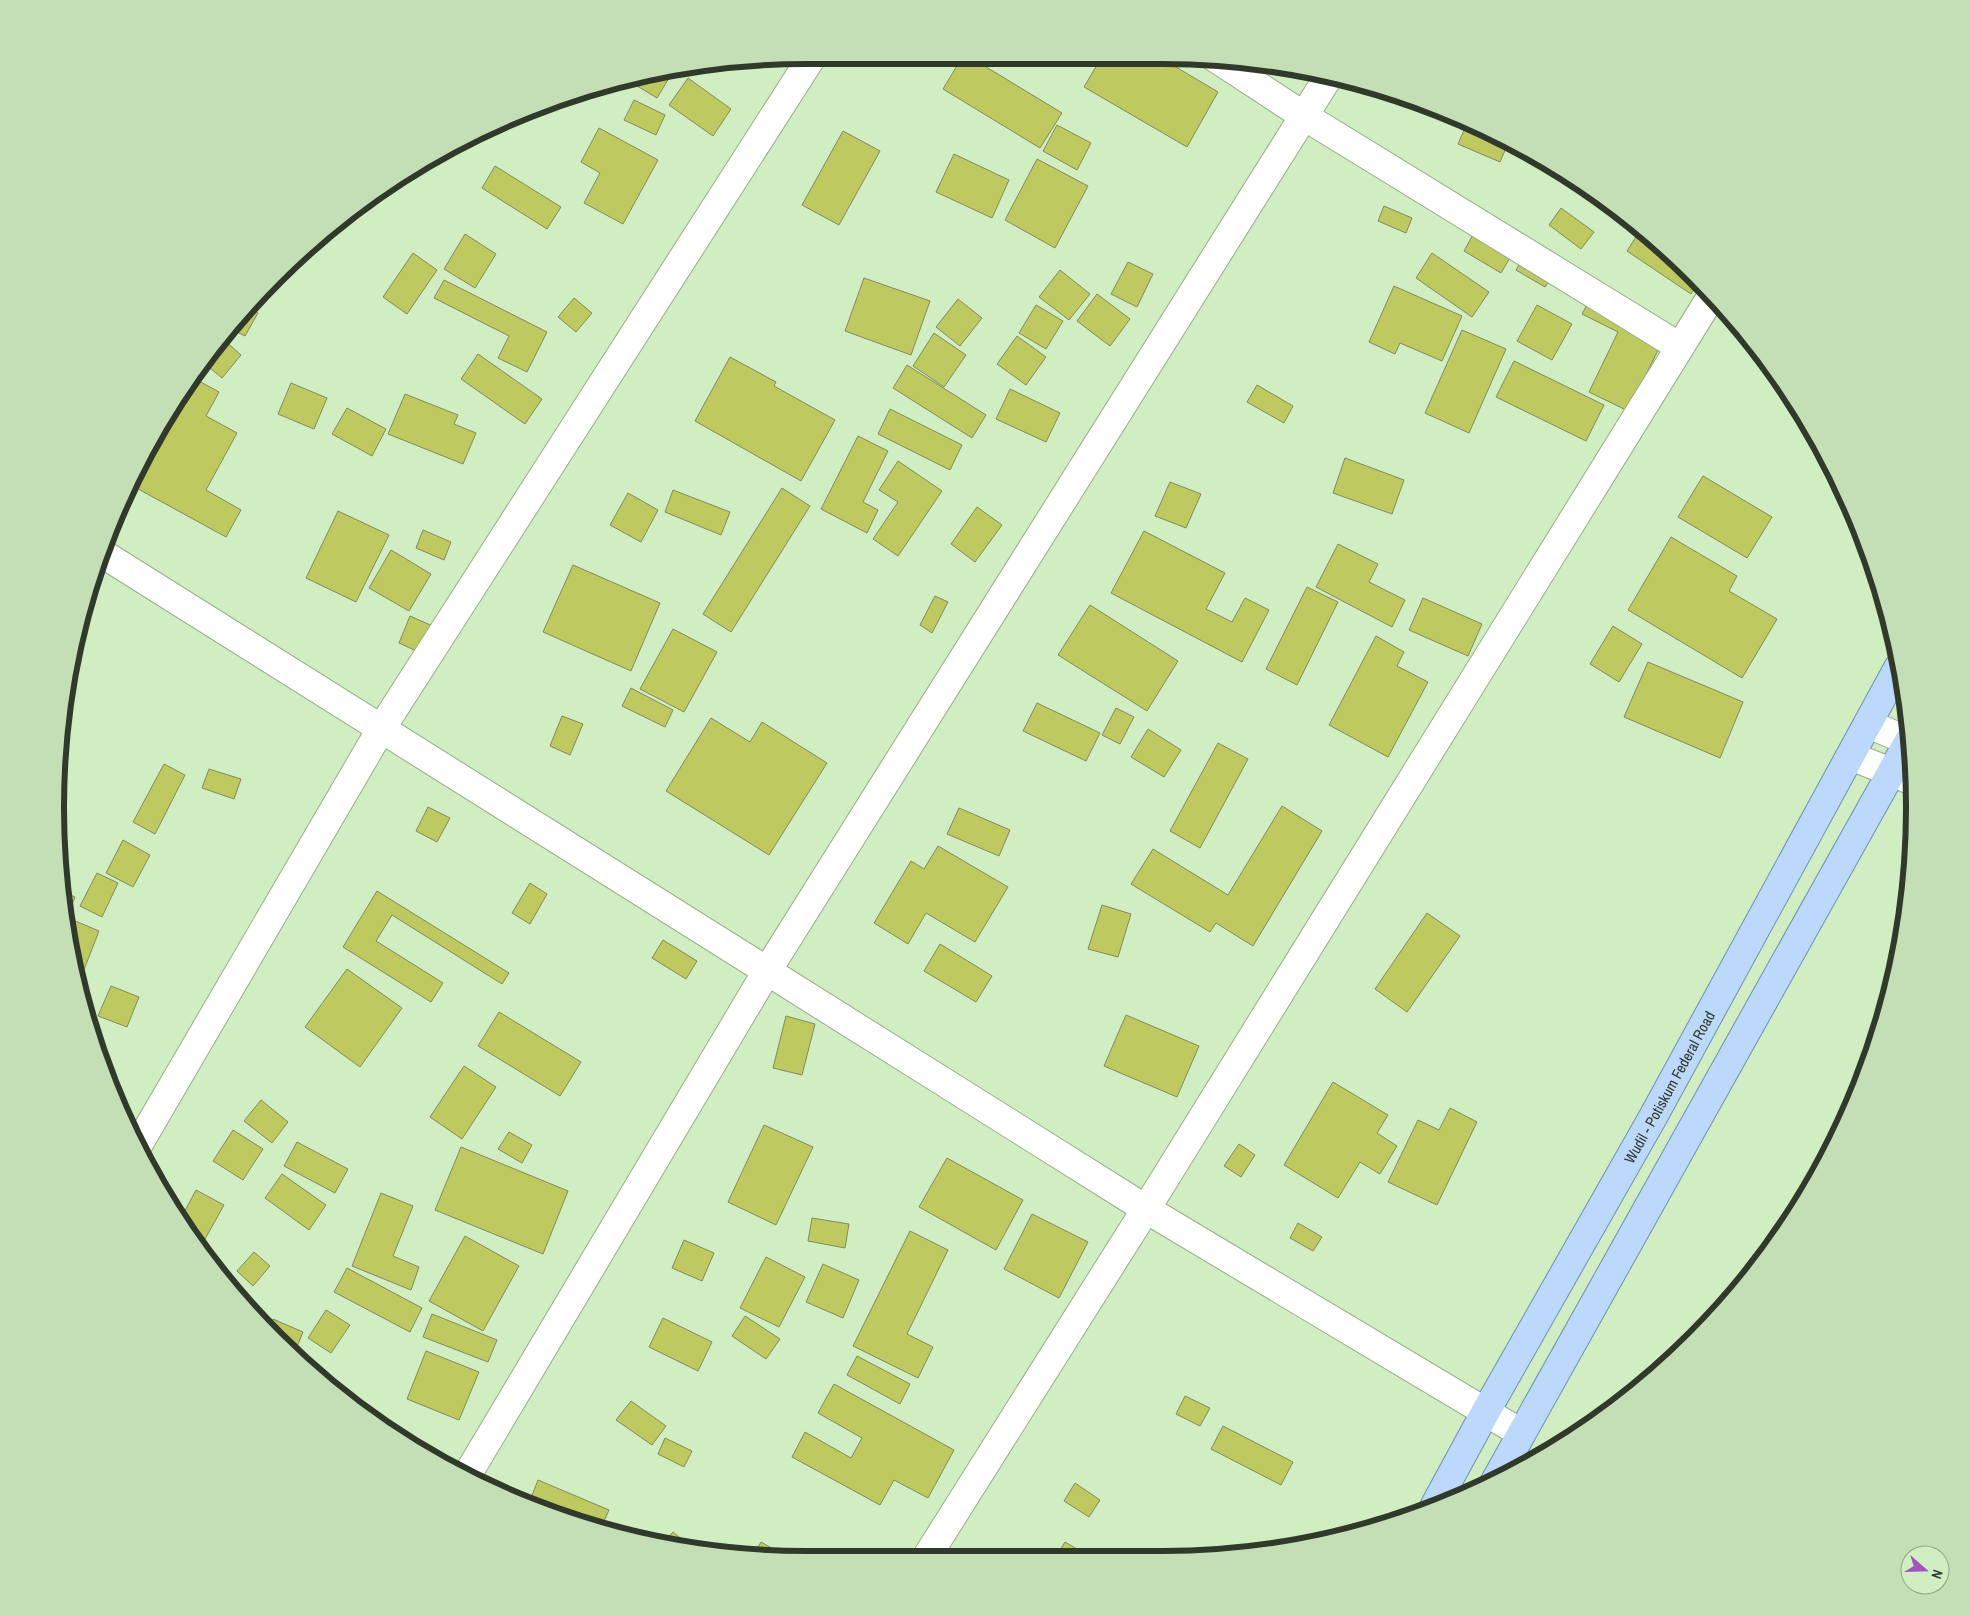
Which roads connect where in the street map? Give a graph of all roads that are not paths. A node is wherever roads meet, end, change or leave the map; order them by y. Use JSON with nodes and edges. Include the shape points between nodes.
{"nodes":[{"id":1,"x":807,"y":64,"type":"edge"},
{"id":2,"x":1229,"y":67,"type":"edge"},
{"id":3,"x":1325,"y":82,"type":"edge"},
{"id":4,"x":1304,"y":116,"type":"junction"},
{"id":5,"x":1708,"y":302,"type":"edge"},
{"id":6,"x":1680,"y":347,"type":"junction"},
{"id":7,"x":107,"y":557,"type":"edge"},
{"id":8,"x":1894,"y":675,"type":"edge"},
{"id":9,"x":1868,"y":724,"type":"junction"},
{"id":10,"x":381,"y":729,"type":"junction"},
{"id":11,"x":1903,"y":738,"type":"edge"},
{"id":12,"x":1851,"y":756,"type":"junction"},
{"id":13,"x":1905,"y":763,"type":"edge"},
{"id":14,"x":1902,"y":777,"type":"edge"},
{"id":15,"x":767,"y":971,"type":"junction"},
{"id":16,"x":142,"y":1139,"type":"edge"},
{"id":17,"x":1146,"y":1209,"type":"junction"},
{"id":18,"x":1486,"y":1411,"type":"junction"},
{"id":19,"x":1521,"y":1433,"type":"junction"},
{"id":20,"x":1501,"y":1469,"type":"edge"},
{"id":21,"x":470,"y":1470,"type":"edge"},
{"id":22,"x":1439,"y":1498,"type":"edge"},
{"id":23,"x":930,"y":1551,"type":"edge"}],
"edges":[{"from":1,"to":10,"type":"street"},
{"from":2,"to":4,"type":"street"},
{"from":3,"to":4,"type":"street"},
{"from":4,"to":6,"type":"street"},
{"from":4,"to":15,"type":"street"},
{"from":5,"to":6,"type":"street"},
{"from":6,"to":17,"type":"street"},
{"from":7,"to":10,"type":"street"},
{"from":8,"to":9,"type":"main road","name":"Wudil - Potiskum Federal Road"},
{"from":9,"to":11,"type":"street"},
{"from":9,"to":12,"type":"main road","name":"Wudil - Potiskum Federal Road"},
{"from":10,"to":15,"type":"street"},
{"from":10,"to":16,"type":"street"},
{"from":12,"to":14,"type":"street"},
{"from":12,"to":18,"type":"main road","name":"Wudil - Potiskum Federal Road","via":[[1658,1108]]},
{"from":13,"to":14,"type":"main road"},
{"from":14,"to":19,"type":"main road","via":[[1683,1146]]},
{"from":15,"to":17,"type":"street"},
{"from":15,"to":21,"type":"street"},
{"from":17,"to":18,"type":"street"},
{"from":17,"to":23,"type":"street"},
{"from":18,"to":19,"type":"street"},
{"from":18,"to":22,"type":"main road","name":"Wudil - Potiskum Federal Road"},
{"from":19,"to":20,"type":"main road"}]}
